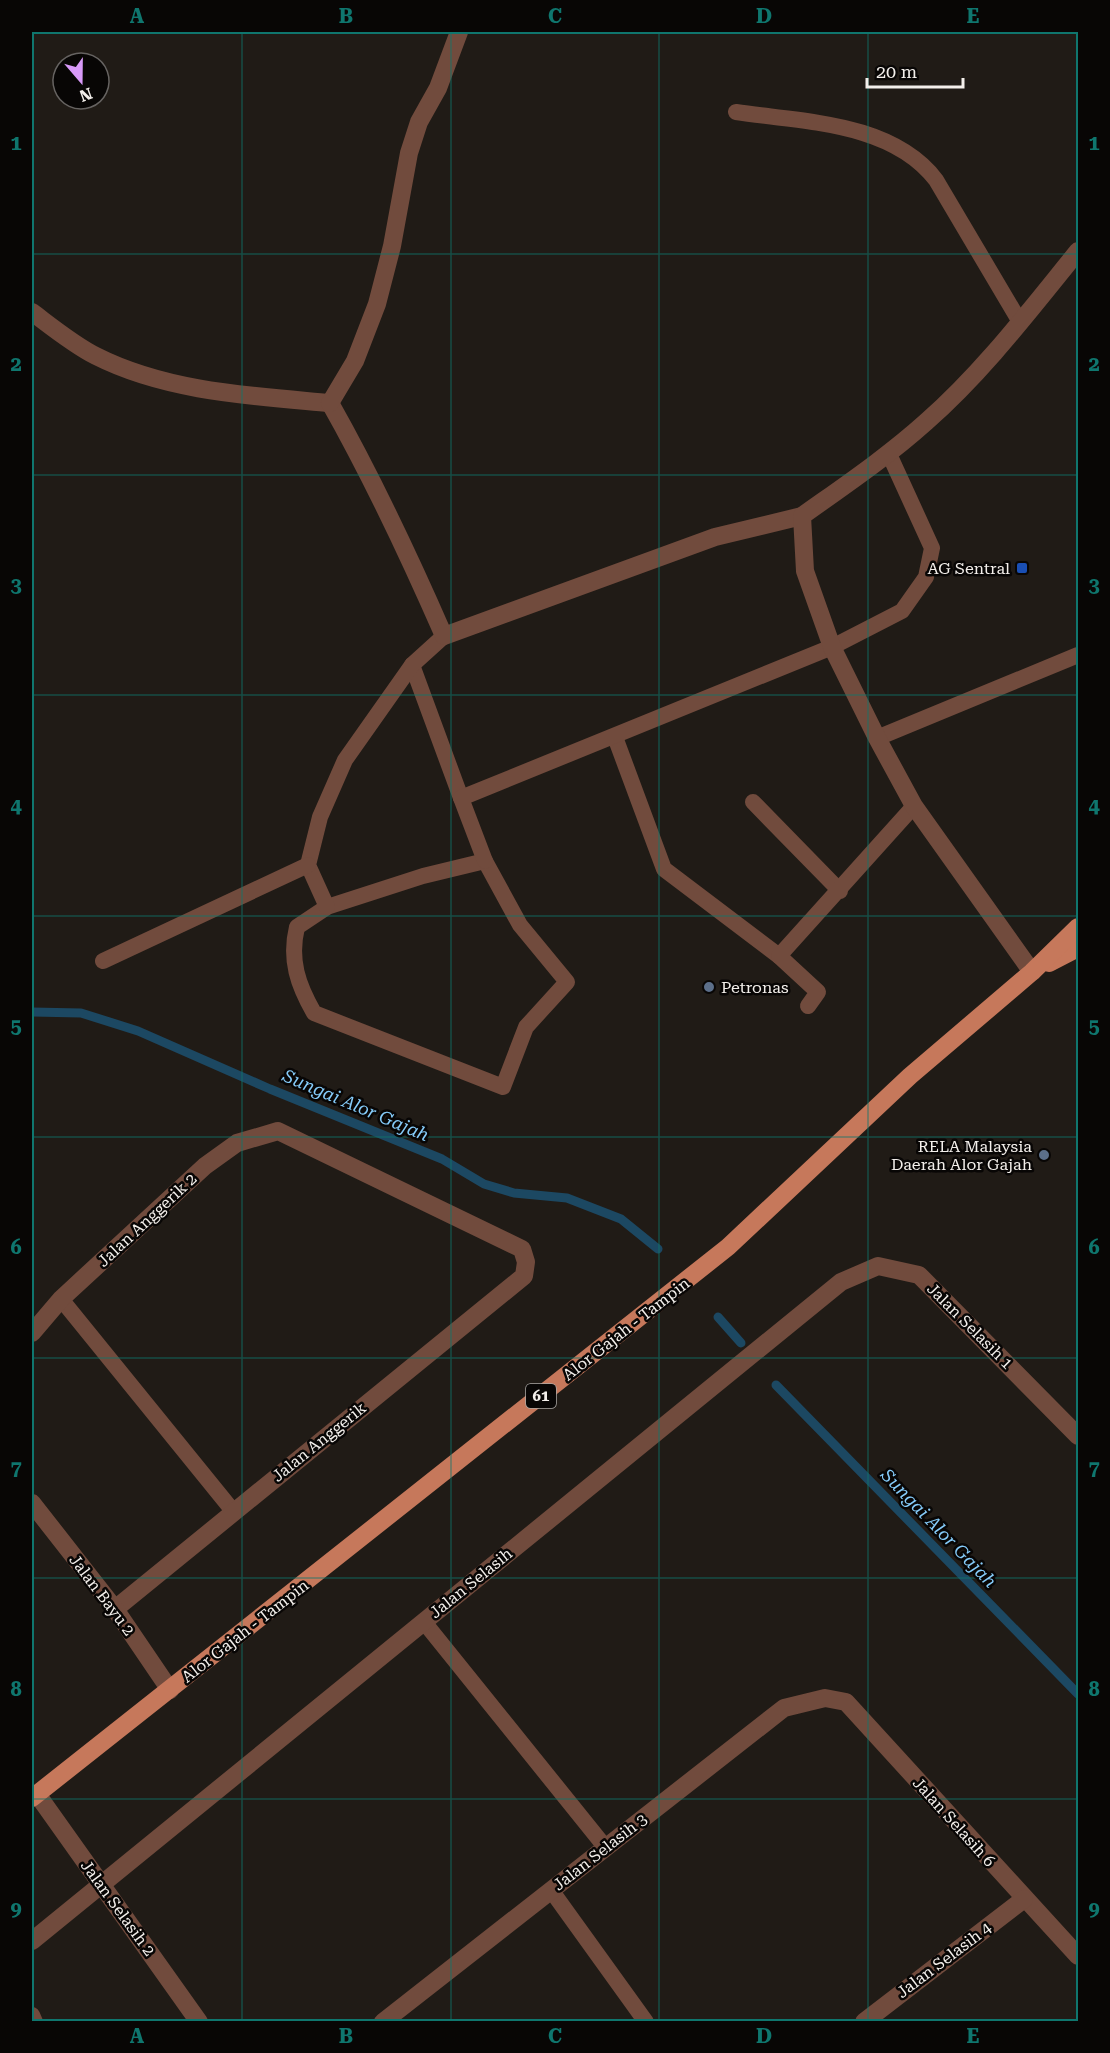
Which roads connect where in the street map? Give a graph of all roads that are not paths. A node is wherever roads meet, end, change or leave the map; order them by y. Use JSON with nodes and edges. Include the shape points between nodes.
{"nodes":[{"id":1,"x":459,"y":32,"type":"edge"},
{"id":2,"x":736,"y":112,"type":"dead end"},
{"id":3,"x":1078,"y":251,"type":"edge"},
{"id":4,"x":32,"y":312,"type":"edge"},
{"id":5,"x":1020,"y":322,"type":"junction"},
{"id":6,"x":330,"y":403,"type":"junction"},
{"id":7,"x":889,"y":454,"type":"junction"},
{"id":8,"x":802,"y":516,"type":"junction"},
{"id":9,"x":444,"y":636,"type":"junction"},
{"id":10,"x":832,"y":647,"type":"junction"},
{"id":11,"x":1078,"y":656,"type":"edge"},
{"id":12,"x":412,"y":664,"type":"junction"},
{"id":13,"x":615,"y":737,"type":"junction"},
{"id":14,"x":877,"y":738,"type":"junction"},
{"id":15,"x":461,"y":798,"type":"junction"},
{"id":16,"x":753,"y":802,"type":"dead end"},
{"id":17,"x":914,"y":806,"type":"junction"},
{"id":18,"x":485,"y":861,"type":"junction"},
{"id":19,"x":308,"y":865,"type":"junction"},
{"id":20,"x":840,"y":891,"type":"junction"},
{"id":21,"x":327,"y":907,"type":"junction"},
{"id":22,"x":1078,"y":927,"type":"edge"},
{"id":23,"x":1078,"y":948,"type":"edge"},
{"id":24,"x":779,"y":956,"type":"junction"},
{"id":25,"x":103,"y":961,"type":"dead end"},
{"id":26,"x":1032,"y":972,"type":"junction"},
{"id":27,"x":808,"y":1006,"type":"dead end"},
{"id":28,"x":524,"y":1276,"type":"joint"},
{"id":29,"x":841,"y":1282,"type":"joint"},
{"id":30,"x":60,"y":1299,"type":"junction"},
{"id":31,"x":32,"y":1333,"type":"edge"},
{"id":32,"x":1078,"y":1436,"type":"edge"},
{"id":33,"x":32,"y":1503,"type":"edge"},
{"id":34,"x":232,"y":1511,"type":"junction"},
{"id":35,"x":115,"y":1609,"type":"junction"},
{"id":36,"x":424,"y":1622,"type":"junction"},
{"id":37,"x":170,"y":1690,"type":"junction"},
{"id":38,"x":825,"y":1698,"type":"joint"},
{"id":39,"x":34,"y":1796,"type":"edge"},
{"id":40,"x":606,"y":1848,"type":"junction"},
{"id":41,"x":101,"y":1885,"type":"junction"},
{"id":42,"x":551,"y":1890,"type":"junction"},
{"id":43,"x":1024,"y":1899,"type":"junction"},
{"id":44,"x":32,"y":1941,"type":"edge"},
{"id":45,"x":1078,"y":1956,"type":"edge"},
{"id":46,"x":32,"y":2015,"type":"edge"},
{"id":47,"x":34,"y":2022,"type":"edge"},
{"id":48,"x":200,"y":2022,"type":"edge"},
{"id":49,"x":383,"y":2022,"type":"edge"},
{"id":50,"x":646,"y":2022,"type":"edge"},
{"id":51,"x":864,"y":2022,"type":"edge"}],
"edges":[{"from":1,"to":6,"type":"street","via":[[409,153],[377,304],[356,360]]},
{"from":2,"to":5,"type":"lane","via":[[848,129],[896,146],[923,163]]},
{"from":3,"to":5,"type":"street"},
{"from":4,"to":6,"type":"street","via":[[96,356],[137,372],[221,393]]},
{"from":5,"to":7,"type":"street","via":[[972,377]]},
{"from":6,"to":9,"type":"street","via":[[398,529]]},
{"from":7,"to":8,"type":"street"},
{"from":7,"to":10,"type":"lane","via":[[932,548],[926,577],[902,611]]},
{"from":8,"to":9,"type":"street","via":[[715,537]]},
{"from":8,"to":10,"type":"street","via":[[805,571]]},
{"from":9,"to":12,"type":"lane"},
{"from":10,"to":13,"type":"lane"},
{"from":10,"to":14,"type":"street"},
{"from":11,"to":14,"type":"lane"},
{"from":12,"to":15,"type":"lane"},
{"from":12,"to":19,"type":"lane","via":[[345,759],[320,817]]},
{"from":13,"to":15,"type":"lane"},
{"from":13,"to":24,"type":"lane","via":[[664,869]]},
{"from":14,"to":17,"type":"street"},
{"from":15,"to":18,"type":"lane"},
{"from":16,"to":20,"type":"lane"},
{"from":17,"to":20,"type":"lane"},
{"from":17,"to":26,"type":"street"},
{"from":18,"to":21,"type":"lane"},
{"from":18,"to":21,"type":"lane","via":[[520,925],[567,982],[526,1027],[503,1087],[314,1013],[299,987],[292,948],[297,927]]},
{"from":19,"to":21,"type":"lane"},
{"from":19,"to":25,"type":"lane"},
{"from":20,"to":24,"type":"lane"},
{"from":22,"to":26,"type":"main road","name":"Alor Gajah - Tampin","number":"61"},
{"from":23,"to":26,"type":"main road","name":"Alor Gajah - Tampin","number":"61"},
{"from":24,"to":27,"type":"lane","via":[[818,992]]},
{"from":26,"to":37,"type":"main road","name":"Alor Gajah - Tampin","number":"61","via":[[910,1076],[728,1247]]},
{"from":28,"to":30,"type":"street","name":"Jalan Anggerik 2","via":[[526,1262],[522,1249],[278,1131],[237,1143],[205,1166]]},
{"from":28,"to":34,"type":"street","name":"Jalan Anggerik"},
{"from":29,"to":32,"type":"street","name":"Jalan Selasih 1","via":[[878,1266],[919,1275]]},
{"from":29,"to":36,"type":"street","name":"Jalan Selasih"},
{"from":30,"to":31,"type":"street","name":"Jalan Anggerik 2"},
{"from":30,"to":34,"type":"lane"},
{"from":33,"to":35,"type":"street","name":"Jalan Bayu 2"},
{"from":34,"to":35,"type":"street","name":"Jalan Anggerik"},
{"from":35,"to":37,"type":"street","name":"Jalan Bayu 2"},
{"from":36,"to":40,"type":"lane"},
{"from":36,"to":41,"type":"street","name":"Jalan Selasih"},
{"from":37,"to":39,"type":"main road","name":"Alor Gajah - Tampin","number":"61"},
{"from":38,"to":40,"type":"street","name":"Jalan Selasih 3","via":[[784,1708]]},
{"from":38,"to":43,"type":"street","name":"Jalan Selasih 6","via":[[846,1702]]},
{"from":39,"to":41,"type":"street","name":"Jalan Selasih 2"},
{"from":40,"to":42,"type":"street","name":"Jalan Selasih 3"},
{"from":41,"to":44,"type":"street","name":"Jalan Selasih"},
{"from":41,"to":48,"type":"street","name":"Jalan Selasih 2"},
{"from":42,"to":49,"type":"street","name":"Jalan Selasih 3"},
{"from":42,"to":50,"type":"lane"},
{"from":43,"to":45,"type":"street","name":"Jalan Selasih 6"},
{"from":43,"to":51,"type":"street","name":"Jalan Selasih 4"},
{"from":46,"to":47,"type":"lane"}]}
